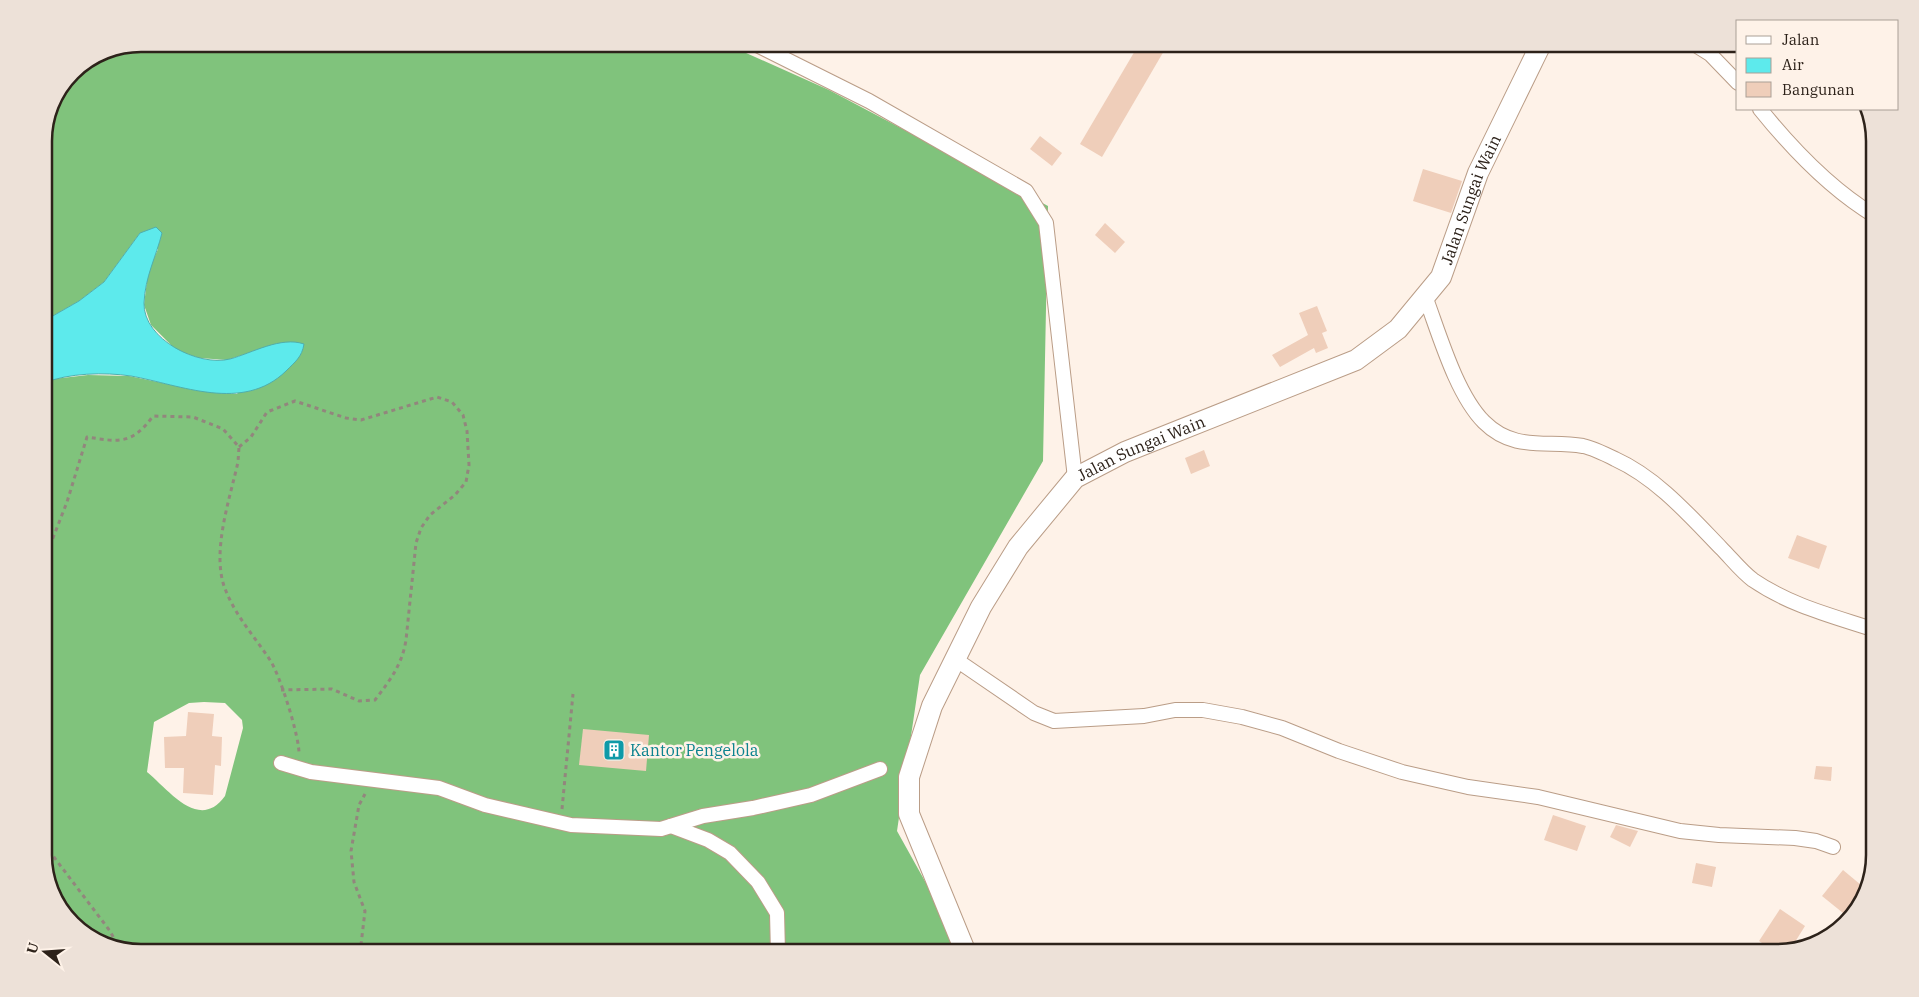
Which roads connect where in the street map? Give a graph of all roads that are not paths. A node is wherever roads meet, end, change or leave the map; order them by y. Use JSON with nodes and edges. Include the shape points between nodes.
{"nodes":[{"id":1,"x":1537,"y":52,"type":"edge"},
{"id":2,"x":1707,"y":52,"type":"edge"},
{"id":3,"x":772,"y":53,"type":"edge"},
{"id":4,"x":1736,"y":81,"type":"edge"},
{"id":5,"x":1761,"y":110,"type":"edge"},
{"id":6,"x":1866,"y":209,"type":"edge"},
{"id":7,"x":1425,"y":296,"type":"junction"},
{"id":8,"x":1075,"y":478,"type":"junction"},
{"id":9,"x":1866,"y":627,"type":"edge"},
{"id":10,"x":955,"y":658,"type":"junction"},
{"id":11,"x":281,"y":762,"type":"dead end"},
{"id":12,"x":880,"y":769,"type":"dead end"},
{"id":13,"x":671,"y":826,"type":"junction"},
{"id":14,"x":1833,"y":847,"type":"dead end"},
{"id":15,"x":778,"y":944,"type":"edge"},
{"id":16,"x":962,"y":944,"type":"edge"}],
"edges":[{"from":1,"to":7,"type":"street","name":"Jalan Sungai Wain","via":[[1478,173],[1441,277]]},
{"from":2,"to":4,"type":"street"},
{"from":3,"to":8,"type":"street","via":[[869,101],[1026,191],[1046,223]]},
{"from":5,"to":6,"type":"street","via":[[1788,145]]},
{"from":7,"to":8,"type":"street","name":"Jalan Sungai Wain","via":[[1398,329],[1356,360],[1125,452]]},
{"from":7,"to":9,"type":"street","via":[[1448,359],[1470,404],[1495,432],[1530,445],[1584,446],[1616,459],[1645,477],[1684,510],[1752,580],[1816,612]]},
{"from":8,"to":10,"type":"street","name":"Jalan Sungai Wain","via":[[1018,547],[981,607]]},
{"from":10,"to":14,"type":"street","via":[[1034,713],[1054,721],[1203,710],[1282,728],[1402,772],[1468,787],[1538,797],[1680,831],[1795,838]]},
{"from":10,"to":16,"type":"street","name":"Jalan Sungai Wain","via":[[932,706],[909,777],[909,814]]},
{"from":11,"to":13,"type":"street","via":[[311,772],[439,788],[485,805],[571,825],[629,829]]},
{"from":12,"to":13,"type":"street","via":[[811,795],[703,816]]},
{"from":13,"to":15,"type":"street","via":[[708,840],[730,853],[758,882],[778,913]]}]}
